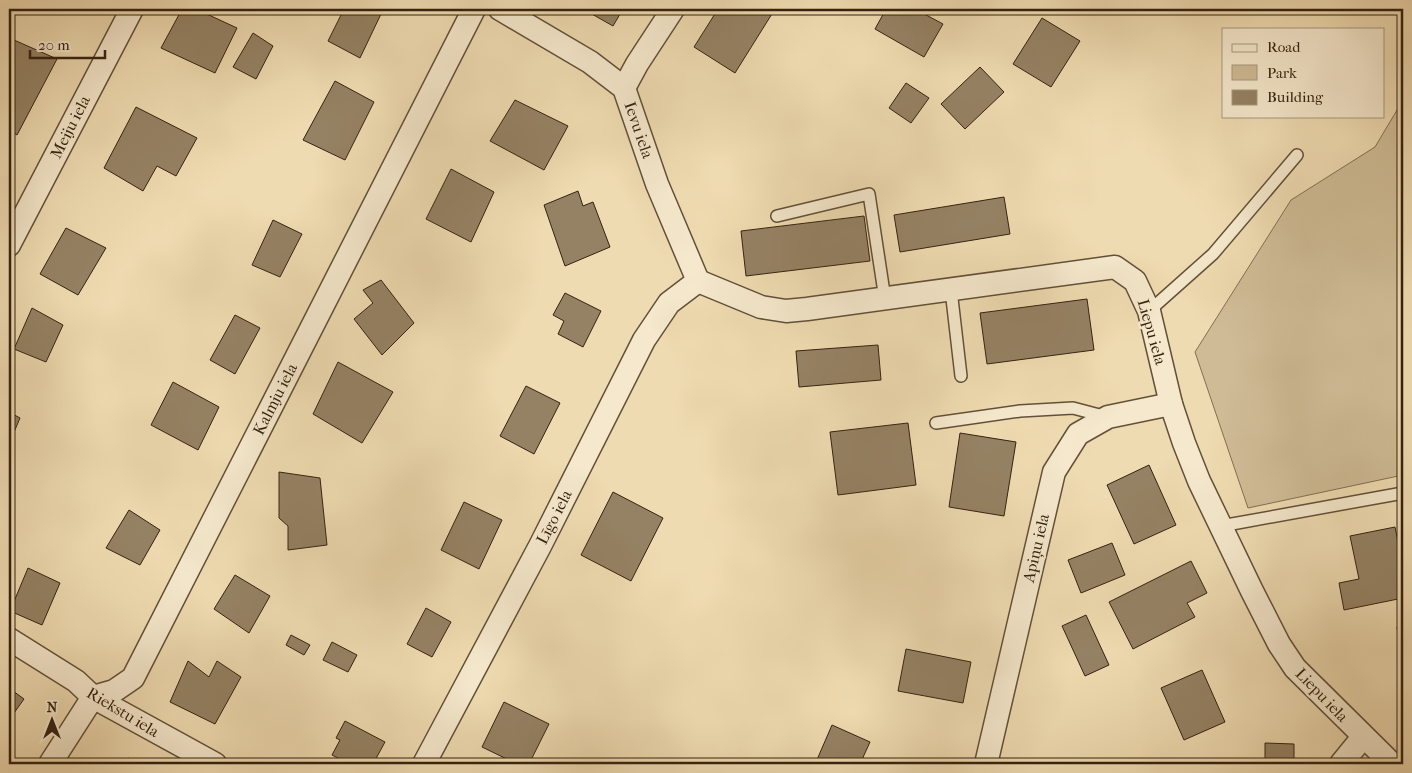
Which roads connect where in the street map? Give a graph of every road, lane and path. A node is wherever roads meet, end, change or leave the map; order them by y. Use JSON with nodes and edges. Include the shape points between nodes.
{"nodes":[{"id":1,"x":132,"y":9,"type":"edge"},
{"id":2,"x":474,"y":9,"type":"edge"},
{"id":3,"x":500,"y":9,"type":"edge"},
{"id":4,"x":674,"y":9,"type":"edge"},
{"id":5,"x":624,"y":88,"type":"junction"},
{"id":6,"x":1297,"y":155,"type":"dead end"},
{"id":7,"x":777,"y":216,"type":"dead end"},
{"id":8,"x":9,"y":245,"type":"edge"},
{"id":9,"x":698,"y":281,"type":"junction"},
{"id":10,"x":951,"y":290,"type":"junction"},
{"id":11,"x":885,"y":299,"type":"junction"},
{"id":12,"x":1149,"y":310,"type":"junction"},
{"id":13,"x":961,"y":376,"type":"dead end"},
{"id":14,"x":1171,"y":404,"type":"junction"},
{"id":15,"x":1108,"y":417,"type":"junction"},
{"id":16,"x":936,"y":423,"type":"dead end"},
{"id":17,"x":1403,"y":493,"type":"edge"},
{"id":18,"x":1221,"y":526,"type":"junction"},
{"id":19,"x":9,"y":639,"type":"edge"},
{"id":20,"x":93,"y":697,"type":"junction"},
{"id":21,"x":1363,"y":737,"type":"junction"},
{"id":22,"x":50,"y":764,"type":"edge"},
{"id":23,"x":215,"y":764,"type":"edge"},
{"id":24,"x":424,"y":764,"type":"edge"},
{"id":25,"x":986,"y":764,"type":"edge"},
{"id":26,"x":1342,"y":764,"type":"edge"},
{"id":27,"x":1392,"y":764,"type":"edge"}],
"edges":[{"from":1,"to":8,"type":"street","name":"Meiju iela"},
{"from":2,"to":20,"type":"street","name":"Kalmju iela","via":[[133,678],[114,692]]},
{"from":3,"to":5,"type":"street","name":"Ievu iela","via":[[590,62]]},
{"from":4,"to":5,"type":"street"},
{"from":5,"to":9,"type":"street","name":"Ievu iela","via":[[657,184]]},
{"from":6,"to":12,"type":"lane","via":[[1214,254]]},
{"from":7,"to":11,"type":"lane","via":[[869,194]]},
{"from":9,"to":11,"type":"street","name":"Liepu iela","via":[[761,307],[786,311]]},
{"from":9,"to":24,"type":"street","name":"Līgo iela","via":[[669,304],[644,340],[540,546]]},
{"from":10,"to":11,"type":"street","name":"Liepu iela"},
{"from":10,"to":12,"type":"street","name":"Liepu iela","via":[[1116,267],[1135,281]]},
{"from":10,"to":13,"type":"lane"},
{"from":12,"to":14,"type":"street","name":"Liepu iela"},
{"from":14,"to":15,"type":"street","name":"Apiņu iela"},
{"from":14,"to":18,"type":"street","name":"Liepu iela","via":[[1199,481]]},
{"from":15,"to":16,"type":"lane","via":[[1074,408],[1020,410]]},
{"from":15,"to":25,"type":"street","name":"Apiņu iela","via":[[1078,434],[1054,472]]},
{"from":17,"to":18,"type":"lane"},
{"from":18,"to":21,"type":"street","name":"Liepu iela","via":[[1279,644],[1295,668]]},
{"from":19,"to":20,"type":"street","name":"Riekstu iela","via":[[76,681]]},
{"from":20,"to":22,"type":"street"},
{"from":20,"to":23,"type":"street","name":"Riekstu iela"},
{"from":21,"to":26,"type":"street"},
{"from":21,"to":27,"type":"street","name":"Liepu iela"}]}
